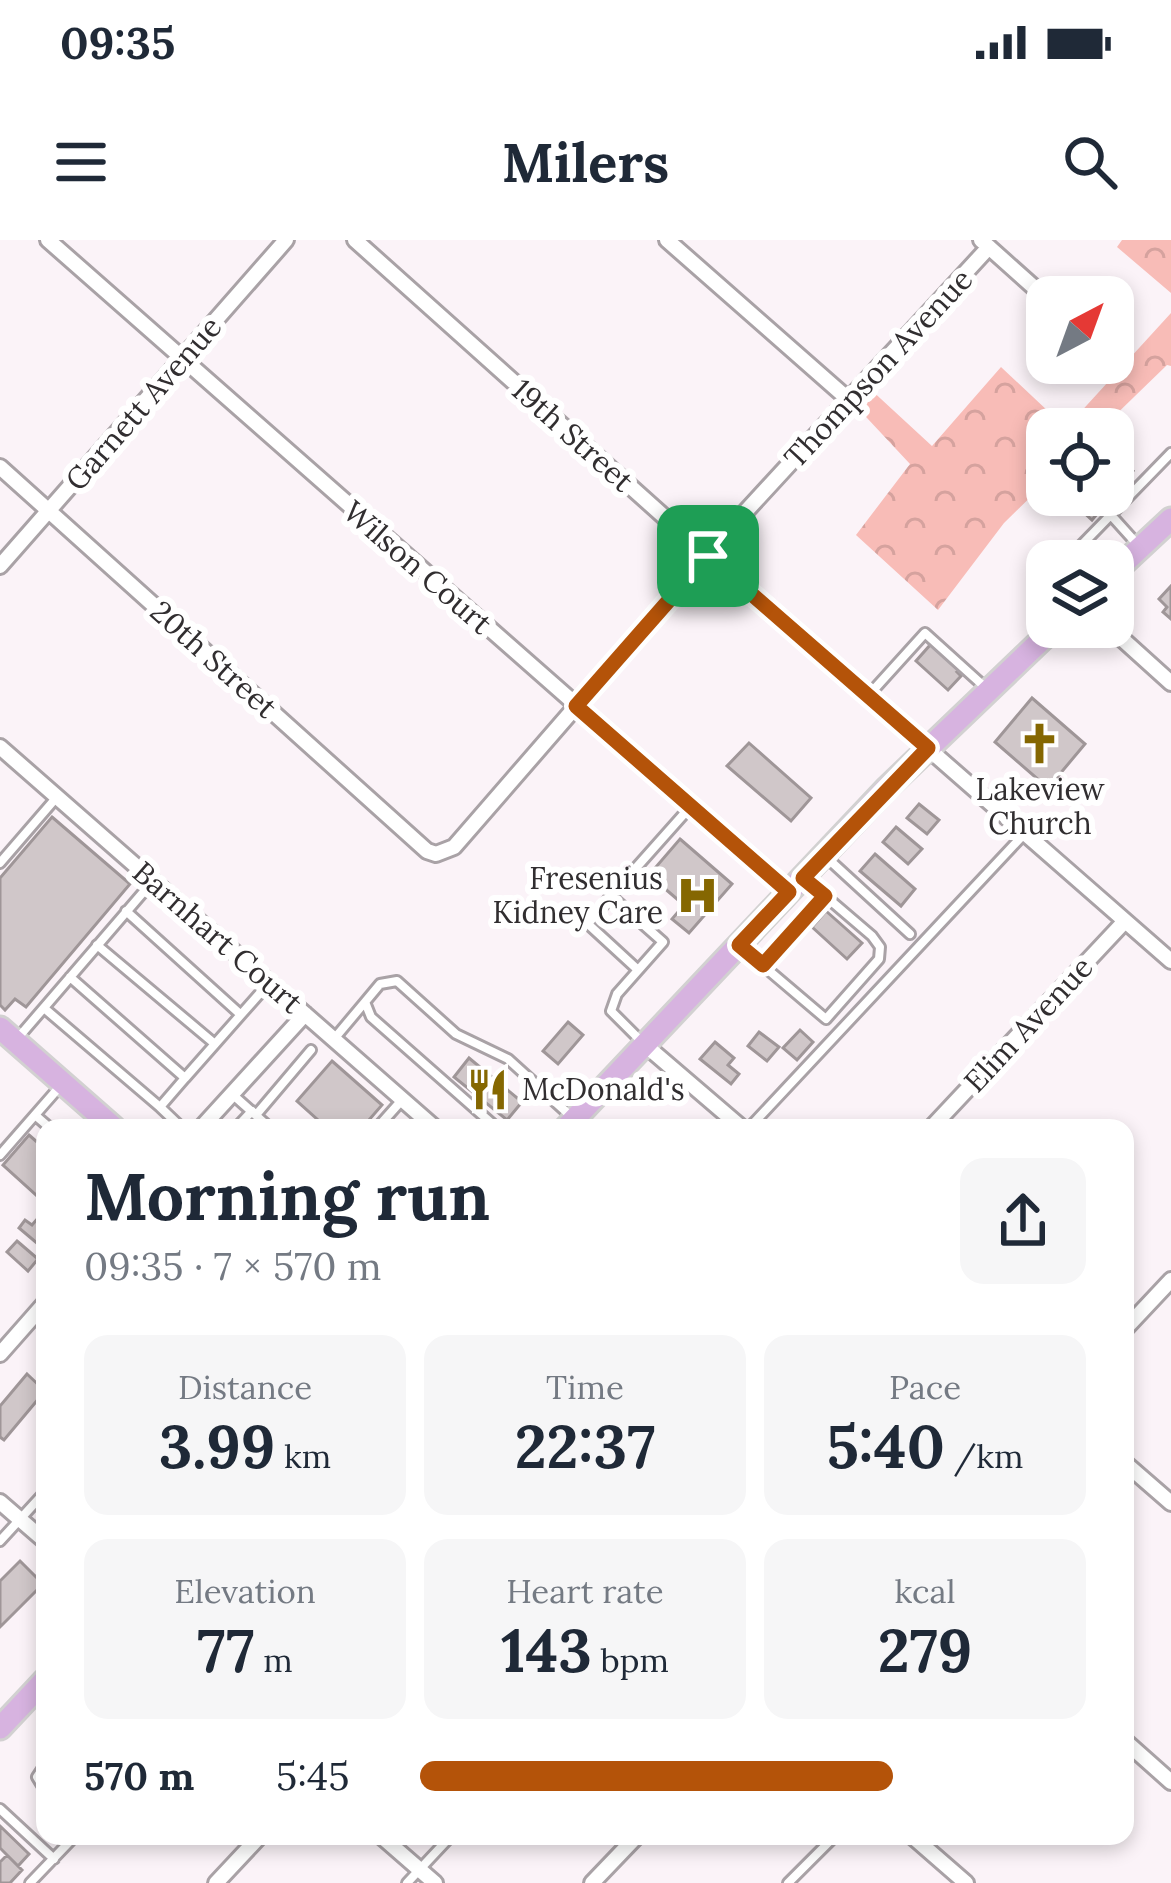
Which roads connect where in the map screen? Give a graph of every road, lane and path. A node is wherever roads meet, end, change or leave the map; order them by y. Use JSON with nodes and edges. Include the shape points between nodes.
{"nodes":[{"id":1,"x":48,"y":240,"type":"edge"},
{"id":2,"x":286,"y":240,"type":"edge"},
{"id":3,"x":355,"y":240,"type":"edge"},
{"id":4,"x":667,"y":240,"type":"edge"},
{"id":5,"x":985,"y":244,"type":"edge"},
{"id":6,"x":1026,"y":280,"type":"edge"},
{"id":7,"x":182,"y":358,"type":"junction"},
{"id":8,"x":849,"y":400,"type":"junction"},
{"id":9,"x":1171,"y":453,"type":"edge"},
{"id":10,"x":0,"y":466,"type":"edge"},
{"id":11,"x":1134,"y":490,"type":"edge"},
{"id":12,"x":49,"y":510,"type":"junction"},
{"id":13,"x":1108,"y":516,"type":"edge"},
{"id":14,"x":1112,"y":516,"type":"edge"},
{"id":15,"x":1171,"y":519,"type":"edge"},
{"id":16,"x":1086,"y":540,"type":"edge"},
{"id":17,"x":1140,"y":548,"type":"junction"},
{"id":18,"x":1134,"y":554,"type":"edge"},
{"id":19,"x":708,"y":556,"type":"junction"},
{"id":20,"x":0,"y":566,"type":"edge"},
{"id":21,"x":1032,"y":648,"type":"edge"},
{"id":22,"x":1132,"y":648,"type":"edge"},
{"id":23,"x":1171,"y":683,"type":"edge"},
{"id":24,"x":988,"y":689,"type":"junction"},
{"id":25,"x":868,"y":696,"type":"junction"},
{"id":26,"x":576,"y":706,"type":"junction"},
{"id":27,"x":0,"y":747,"type":"edge"},
{"id":28,"x":928,"y":748,"type":"junction"},
{"id":29,"x":57,"y":797,"type":"junction"},
{"id":30,"x":691,"y":806,"type":"junction"},
{"id":31,"x":1024,"y":833,"type":"junction"},
{"id":32,"x":427,"y":851,"type":"joint"},
{"id":33,"x":824,"y":855,"type":"junction"},
{"id":34,"x":0,"y":863,"type":"edge"},
{"id":35,"x":153,"y":881,"type":"junction"},
{"id":36,"x":796,"y":885,"type":"junction"},
{"id":37,"x":611,"y":896,"type":"junction"},
{"id":38,"x":825,"y":896,"type":"junction"},
{"id":39,"x":126,"y":911,"type":"junction"},
{"id":40,"x":1125,"y":921,"type":"junction"},
{"id":41,"x":910,"y":934,"type":"dead end"},
{"id":42,"x":98,"y":945,"type":"junction"},
{"id":43,"x":739,"y":945,"type":"junction"},
{"id":44,"x":1171,"y":961,"type":"edge"},
{"id":45,"x":763,"y":965,"type":"junction"},
{"id":46,"x":638,"y":970,"type":"junction"},
{"id":47,"x":70,"y":977,"type":"junction"},
{"id":48,"x":269,"y":982,"type":"junction"},
{"id":49,"x":365,"y":1002,"type":"junction"},
{"id":50,"x":44,"y":1008,"type":"junction"},
{"id":51,"x":240,"y":1014,"type":"junction"},
{"id":52,"x":304,"y":1014,"type":"junction"},
{"id":53,"x":8,"y":1034,"type":"edge"},
{"id":54,"x":334,"y":1039,"type":"junction"},
{"id":55,"x":214,"y":1044,"type":"junction"},
{"id":56,"x":644,"y":1044,"type":"junction"},
{"id":57,"x":311,"y":1050,"type":"dead end"},
{"id":58,"x":185,"y":1078,"type":"junction"},
{"id":59,"x":63,"y":1083,"type":"junction"},
{"id":60,"x":232,"y":1094,"type":"junction"},
{"id":61,"x":403,"y":1099,"type":"junction"},
{"id":62,"x":160,"y":1107,"type":"junction"},
{"id":63,"x":254,"y":1113,"type":"junction"},
{"id":64,"x":35,"y":1115,"type":"junction"},
{"id":65,"x":40,"y":1119,"type":"edge"},
{"id":66,"x":104,"y":1119,"type":"edge"},
{"id":67,"x":173,"y":1119,"type":"edge"},
{"id":68,"x":209,"y":1119,"type":"edge"},
{"id":69,"x":247,"y":1119,"type":"edge"},
{"id":70,"x":260,"y":1119,"type":"edge"},
{"id":71,"x":385,"y":1119,"type":"edge"},
{"id":72,"x":425,"y":1119,"type":"edge"},
{"id":73,"x":487,"y":1119,"type":"edge"},
{"id":74,"x":565,"y":1119,"type":"edge"},
{"id":75,"x":575,"y":1119,"type":"edge"},
{"id":76,"x":734,"y":1119,"type":"edge"},
{"id":77,"x":754,"y":1119,"type":"edge"},
{"id":78,"x":939,"y":1119,"type":"edge"},
{"id":79,"x":0,"y":1155,"type":"edge"},
{"id":80,"x":1171,"y":1280,"type":"edge"},
{"id":81,"x":36,"y":1313,"type":"edge"},
{"id":82,"x":1134,"y":1319,"type":"edge"},
{"id":83,"x":0,"y":1354,"type":"edge"},
{"id":84,"x":1134,"y":1470,"type":"edge"},
{"id":85,"x":0,"y":1502,"type":"edge"},
{"id":86,"x":36,"y":1502,"type":"edge"},
{"id":87,"x":1171,"y":1503,"type":"edge"},
{"id":88,"x":20,"y":1519,"type":"junction"},
{"id":89,"x":36,"y":1533,"type":"edge"},
{"id":90,"x":0,"y":1541,"type":"edge"},
{"id":91,"x":36,"y":1690,"type":"edge"},
{"id":92,"x":0,"y":1728,"type":"edge"},
{"id":93,"x":1134,"y":1749,"type":"edge"},
{"id":94,"x":1171,"y":1782,"type":"edge"},
{"id":95,"x":0,"y":1809,"type":"edge"},
{"id":96,"x":36,"y":1842,"type":"edge"},
{"id":97,"x":39,"y":1845,"type":"edge"},
{"id":98,"x":67,"y":1845,"type":"edge"},
{"id":99,"x":252,"y":1845,"type":"edge"},
{"id":100,"x":391,"y":1845,"type":"edge"},
{"id":101,"x":443,"y":1845,"type":"edge"},
{"id":102,"x":628,"y":1845,"type":"edge"},
{"id":103,"x":827,"y":1845,"type":"edge"},
{"id":104,"x":923,"y":1845,"type":"edge"},
{"id":105,"x":54,"y":1859,"type":"junction"},
{"id":106,"x":419,"y":1870,"type":"junction"},
{"id":107,"x":30,"y":1883,"type":"edge"},
{"id":108,"x":216,"y":1883,"type":"edge"},
{"id":109,"x":407,"y":1883,"type":"edge"},
{"id":110,"x":435,"y":1883,"type":"edge"},
{"id":111,"x":592,"y":1883,"type":"edge"},
{"id":112,"x":788,"y":1883,"type":"edge"},
{"id":113,"x":966,"y":1883,"type":"edge"}],
"edges":[{"from":1,"to":7,"type":"street","name":"Wilson Court"},
{"from":2,"to":7,"type":"street","name":"Garnett Avenue"},
{"from":3,"to":19,"type":"street","name":"19th Street"},
{"from":4,"to":8,"type":"street"},
{"from":5,"to":6,"type":"street"},
{"from":5,"to":8,"type":"street","name":"Thompson Avenue"},
{"from":7,"to":12,"type":"street","name":"Garnett Avenue"},
{"from":7,"to":26,"type":"street","name":"Wilson Court"},
{"from":8,"to":19,"type":"street","name":"Thompson Avenue"},
{"from":9,"to":11,"type":"lane"},
{"from":10,"to":12,"type":"street","name":"20th Street"},
{"from":12,"to":20,"type":"street","name":"Garnett Avenue"},
{"from":12,"to":32,"type":"street","name":"20th Street"},
{"from":13,"to":16,"type":"lane"},
{"from":14,"to":17,"type":"lane"},
{"from":15,"to":17,"type":"main road"},
{"from":17,"to":18,"type":"main road"},
{"from":19,"to":25,"type":"street","name":"19th Street"},
{"from":19,"to":26,"type":"street","name":"Thompson Avenue"},
{"from":21,"to":24,"type":"main road"},
{"from":22,"to":23,"type":"street"},
{"from":24,"to":25,"type":"lane","via":[[925,633]]},
{"from":24,"to":28,"type":"main road"},
{"from":25,"to":28,"type":"street","name":"19th Street"},
{"from":26,"to":30,"type":"street","name":"Wilson Court"},
{"from":26,"to":32,"type":"street","name":"Thompson Avenue","via":[[454,847]]},
{"from":27,"to":29,"type":"street","name":"Barnhart Court"},
{"from":28,"to":31,"type":"street","name":"19th Street"},
{"from":28,"to":33,"type":"main road"},
{"from":29,"to":34,"type":"lane"},
{"from":29,"to":35,"type":"street","name":"Barnhart Court"},
{"from":30,"to":36,"type":"street","name":"Wilson Court"},
{"from":30,"to":37,"type":"lane"},
{"from":31,"to":40,"type":"street","name":"19th Street"},
{"from":31,"to":77,"type":"lane"},
{"from":33,"to":36,"type":"main road"},
{"from":33,"to":41,"type":"lane"},
{"from":35,"to":39,"type":"lane"},
{"from":35,"to":48,"type":"street","name":"Barnhart Court"},
{"from":36,"to":38,"type":"lane"},
{"from":36,"to":43,"type":"main road"},
{"from":37,"to":46,"type":"lane","via":[[587,924]]},
{"from":37,"to":46,"type":"lane","via":[[663,942]]},
{"from":38,"to":45,"type":"lane"},
{"from":38,"to":45,"type":"lane","via":[[880,947],[826,1019]]},
{"from":39,"to":42,"type":"lane"},
{"from":39,"to":51,"type":"lane"},
{"from":40,"to":44,"type":"street","name":"19th Street"},
{"from":40,"to":78,"type":"street","name":"Elim Avenue"},
{"from":42,"to":47,"type":"lane"},
{"from":42,"to":55,"type":"lane"},
{"from":43,"to":45,"type":"lane"},
{"from":43,"to":56,"type":"main road"},
{"from":46,"to":56,"type":"lane","via":[[611,1011]]},
{"from":47,"to":50,"type":"lane"},
{"from":47,"to":58,"type":"lane"},
{"from":48,"to":51,"type":"lane"},
{"from":48,"to":52,"type":"street","name":"Barnhart Court"},
{"from":49,"to":54,"type":"lane"},
{"from":49,"to":73,"type":"lane","via":[[371,1017]]},
{"from":49,"to":74,"type":"lane","via":[[380,984],[397,981],[456,1034],[508,1059]]},
{"from":50,"to":53,"type":"lane"},
{"from":50,"to":62,"type":"lane"},
{"from":51,"to":55,"type":"lane"},
{"from":52,"to":54,"type":"street","name":"Barnhart Court"},
{"from":52,"to":60,"type":"street"},
{"from":53,"to":59,"type":"main road"},
{"from":54,"to":61,"type":"street","name":"Barnhart Court"},
{"from":55,"to":58,"type":"lane"},
{"from":56,"to":75,"type":"main road"},
{"from":56,"to":76,"type":"street"},
{"from":57,"to":63,"type":"lane"},
{"from":58,"to":62,"type":"lane"},
{"from":59,"to":64,"type":"lane"},
{"from":59,"to":66,"type":"main road"},
{"from":60,"to":63,"type":"lane"},
{"from":60,"to":68,"type":"street"},
{"from":61,"to":71,"type":"lane"},
{"from":61,"to":72,"type":"street","name":"Barnhart Court"},
{"from":62,"to":67,"type":"lane"},
{"from":63,"to":69,"type":"lane"},
{"from":63,"to":70,"type":"lane"},
{"from":64,"to":65,"type":"lane"},
{"from":64,"to":79,"type":"lane"},
{"from":80,"to":82,"type":"street"},
{"from":81,"to":83,"type":"street"},
{"from":84,"to":87,"type":"street"},
{"from":85,"to":88,"type":"street"},
{"from":86,"to":88,"type":"lane"},
{"from":88,"to":89,"type":"street"},
{"from":88,"to":90,"type":"lane"},
{"from":91,"to":92,"type":"main road"},
{"from":93,"to":94,"type":"street"},
{"from":95,"to":96,"type":"lane"},
{"from":97,"to":105,"type":"lane"},
{"from":98,"to":105,"type":"lane"},
{"from":99,"to":108,"type":"street"},
{"from":100,"to":106,"type":"street"},
{"from":101,"to":106,"type":"lane"},
{"from":102,"to":111,"type":"street"},
{"from":103,"to":112,"type":"lane"},
{"from":104,"to":113,"type":"street"},
{"from":105,"to":107,"type":"lane"},
{"from":106,"to":109,"type":"lane"},
{"from":106,"to":110,"type":"street"}]}
